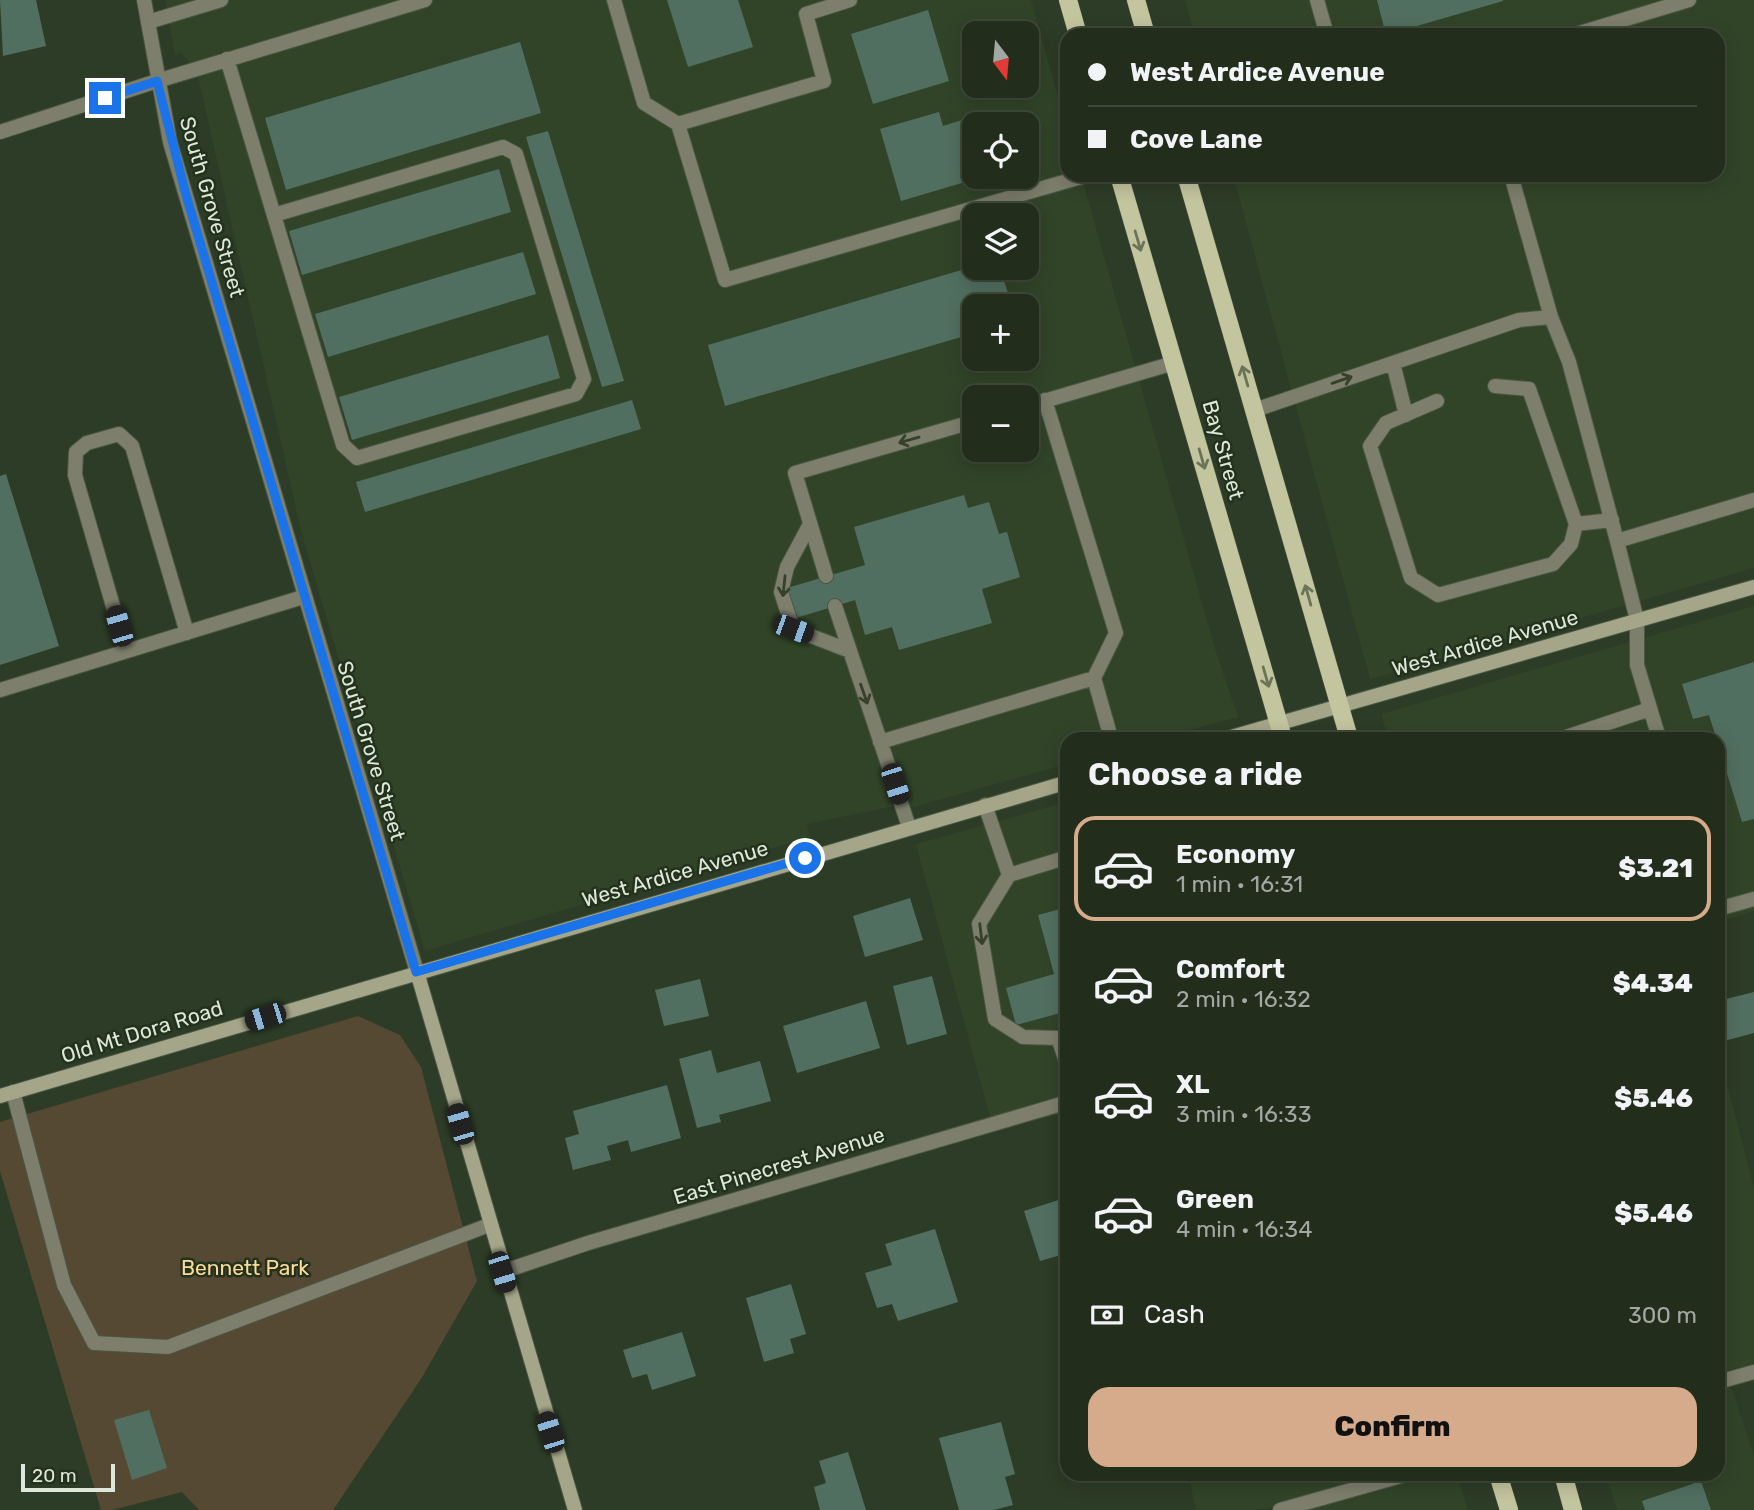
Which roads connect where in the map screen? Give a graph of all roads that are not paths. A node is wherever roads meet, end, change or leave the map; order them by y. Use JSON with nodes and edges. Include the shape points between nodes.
{"nodes":[{"id":1,"x":144,"y":0,"type":"edge"},
{"id":2,"x":221,"y":0,"type":"edge"},
{"id":3,"x":425,"y":0,"type":"edge"},
{"id":4,"x":614,"y":0,"type":"edge"},
{"id":5,"x":850,"y":0,"type":"edge"},
{"id":6,"x":1068,"y":0,"type":"edge"},
{"id":7,"x":1136,"y":0,"type":"edge"},
{"id":8,"x":1317,"y":0,"type":"edge"},
{"id":9,"x":1689,"y":0,"type":"edge"},
{"id":10,"x":148,"y":22,"type":"junction"},
{"id":11,"x":1076,"y":28,"type":"edge"},
{"id":12,"x":1144,"y":28,"type":"edge"},
{"id":13,"x":1325,"y":28,"type":"edge"},
{"id":14,"x":1596,"y":28,"type":"edge"},
{"id":15,"x":228,"y":59,"type":"junction"},
{"id":16,"x":157,"y":81,"type":"junction"},
{"id":17,"x":678,"y":124,"type":"junction"},
{"id":18,"x":0,"y":132,"type":"edge"},
{"id":19,"x":1064,"y":182,"type":"edge"},
{"id":20,"x":1121,"y":182,"type":"edge"},
{"id":21,"x":1188,"y":182,"type":"edge"},
{"id":22,"x":1513,"y":182,"type":"edge"},
{"id":23,"x":274,"y":215,"type":"junction"},
{"id":24,"x":1551,"y":317,"type":"junction"},
{"id":25,"x":1174,"y":363,"type":"junction"},
{"id":26,"x":1393,"y":363,"type":"junction"},
{"id":27,"x":1495,"y":386,"type":"dead end"},
{"id":28,"x":1045,"y":400,"type":"junction"},
{"id":29,"x":1437,"y":401,"type":"dead end"},
{"id":30,"x":1039,"y":402,"type":"edge"},
{"id":31,"x":1255,"y":410,"type":"junction"},
{"id":32,"x":1406,"y":415,"type":"junction"},
{"id":33,"x":962,"y":425,"type":"edge"},
{"id":34,"x":1754,"y":500,"type":"edge"},
{"id":35,"x":1612,"y":520,"type":"junction"},
{"id":36,"x":810,"y":524,"type":"junction"},
{"id":37,"x":1576,"y":524,"type":"junction"},
{"id":38,"x":1617,"y":541,"type":"junction"},
{"id":39,"x":826,"y":576,"type":"dead end"},
{"id":40,"x":1754,"y":587,"type":"edge"},
{"id":41,"x":303,"y":597,"type":"junction"},
{"id":42,"x":835,"y":606,"type":"dead end"},
{"id":43,"x":1637,"y":620,"type":"junction"},
{"id":44,"x":187,"y":633,"type":"junction"},
{"id":45,"x":126,"y":651,"type":"junction"},
{"id":46,"x":850,"y":651,"type":"junction"},
{"id":47,"x":1094,"y":678,"type":"junction"},
{"id":48,"x":0,"y":690,"type":"edge"},
{"id":49,"x":1340,"y":707,"type":"junction"},
{"id":50,"x":1650,"y":709,"type":"junction"},
{"id":51,"x":1281,"y":731,"type":"edge"},
{"id":52,"x":1109,"y":732,"type":"edge"},
{"id":53,"x":1347,"y":732,"type":"edge"},
{"id":54,"x":1581,"y":732,"type":"edge"},
{"id":55,"x":1657,"y":732,"type":"edge"},
{"id":56,"x":880,"y":742,"type":"junction"},
{"id":57,"x":1060,"y":784,"type":"edge"},
{"id":58,"x":985,"y":805,"type":"junction"},
{"id":59,"x":909,"y":827,"type":"junction"},
{"id":60,"x":1060,"y":859,"type":"edge"},
{"id":61,"x":1009,"y":874,"type":"junction"},
{"id":62,"x":1754,"y":899,"type":"edge"},
{"id":63,"x":1725,"y":907,"type":"edge"},
{"id":64,"x":416,"y":972,"type":"junction"},
{"id":65,"x":1060,"y":1041,"type":"edge"},
{"id":66,"x":7,"y":1094,"type":"edge"},
{"id":67,"x":1060,"y":1104,"type":"edge"},
{"id":68,"x":489,"y":1225,"type":"junction"},
{"id":69,"x":502,"y":1272,"type":"junction"},
{"id":70,"x":1754,"y":1372,"type":"edge"},
{"id":71,"x":1725,"y":1380,"type":"edge"},
{"id":72,"x":1383,"y":1481,"type":"edge"},
{"id":73,"x":1500,"y":1481,"type":"edge"},
{"id":74,"x":1565,"y":1481,"type":"edge"},
{"id":75,"x":575,"y":1510,"type":"edge"},
{"id":76,"x":1280,"y":1510,"type":"edge"},
{"id":77,"x":1508,"y":1510,"type":"edge"},
{"id":78,"x":1573,"y":1510,"type":"edge"}],
"edges":[{"from":1,"to":10,"type":"street","name":"South Grove Street"},
{"from":2,"to":10,"type":"street"},
{"from":3,"to":15,"type":"street"},
{"from":4,"to":17,"type":"street","via":[[644,103]]},
{"from":5,"to":17,"type":"street","via":[[806,14],[824,81]]},
{"from":6,"to":11,"type":"main road"},
{"from":7,"to":12,"type":"main road"},
{"from":8,"to":13,"type":"street"},
{"from":9,"to":14,"type":"street"},
{"from":10,"to":16,"type":"street","name":"South Grove Street"},
{"from":15,"to":16,"type":"street"},
{"from":15,"to":23,"type":"street"},
{"from":16,"to":18,"type":"street"},
{"from":16,"to":41,"type":"street","name":"South Grove Street","via":[[170,142]]},
{"from":17,"to":19,"type":"street","via":[[725,279]]},
{"from":20,"to":25,"type":"main road","name":"Bay Street","one_way":true},
{"from":31,"to":21,"type":"main road","name":"Bay Street","one_way":true},
{"from":22,"to":24,"type":"street"},
{"from":23,"to":23,"type":"street","via":[[343,445],[357,458],[576,394],[584,379],[516,154],[503,147]]},
{"from":24,"to":26,"type":"street","via":[[1519,320]]},
{"from":24,"to":35,"type":"street","via":[[1569,362]]},
{"from":25,"to":28,"type":"street"},
{"from":25,"to":51,"type":"main road","name":"Bay Street","one_way":true},
{"from":31,"to":26,"type":"street","one_way":true},
{"from":26,"to":32,"type":"street"},
{"from":27,"to":37,"type":"street","via":[[1529,390]]},
{"from":28,"to":30,"type":"street"},
{"from":28,"to":47,"type":"street","via":[[1116,633]]},
{"from":29,"to":32,"type":"street"},
{"from":49,"to":31,"type":"main road","name":"Bay Street","one_way":true},
{"from":32,"to":37,"type":"street","via":[[1387,423],[1370,446],[1411,578],[1429,590],[1438,595],[1553,564],[1571,544]]},
{"from":33,"to":36,"type":"street","one_way":true,"via":[[795,473]]},
{"from":34,"to":38,"type":"street"},
{"from":35,"to":37,"type":"street"},
{"from":35,"to":38,"type":"street"},
{"from":36,"to":39,"type":"street"},
{"from":36,"to":46,"type":"street","one_way":true,"via":[[787,567],[781,592],[793,629]]},
{"from":38,"to":43,"type":"street"},
{"from":40,"to":43,"type":"street","name":"West Ardice Avenue"},
{"from":41,"to":44,"type":"street"},
{"from":41,"to":64,"type":"street","name":"South Grove Street"},
{"from":42,"to":46,"type":"street"},
{"from":43,"to":49,"type":"street","name":"West Ardice Avenue"},
{"from":43,"to":50,"type":"street","via":[[1637,664]]},
{"from":44,"to":45,"type":"street"},
{"from":44,"to":45,"type":"street","via":[[132,446],[119,434],[87,443],[76,452],[75,475]]},
{"from":45,"to":48,"type":"street"},
{"from":46,"to":56,"type":"street","one_way":true},
{"from":47,"to":52,"type":"street"},
{"from":47,"to":56,"type":"street"},
{"from":49,"to":51,"type":"street","name":"West Ardice Avenue"},
{"from":49,"to":53,"type":"main road","name":"Bay Street"},
{"from":50,"to":54,"type":"street"},
{"from":50,"to":55,"type":"street"},
{"from":56,"to":59,"type":"street"},
{"from":57,"to":58,"type":"street","name":"West Ardice Avenue"},
{"from":58,"to":59,"type":"street","name":"West Ardice Avenue"},
{"from":58,"to":61,"type":"street"},
{"from":59,"to":64,"type":"street","name":"West Ardice Avenue"},
{"from":60,"to":61,"type":"street"},
{"from":61,"to":65,"type":"street","one_way":true,"via":[[979,924],[995,1019],[1023,1037]]},
{"from":62,"to":63,"type":"street"},
{"from":64,"to":66,"type":"street","name":"Old Mt Dora Road"},
{"from":64,"to":68,"type":"street","name":"South Grove Street"},
{"from":66,"to":68,"type":"street","via":[[64,1285],[94,1343],[168,1347]]},
{"from":67,"to":69,"type":"street","name":"East Pinecrest Avenue"},
{"from":68,"to":69,"type":"street","name":"South Grove Street"},
{"from":69,"to":75,"type":"street","name":"South Grove Street"},
{"from":70,"to":71,"type":"street"},
{"from":72,"to":76,"type":"street"},
{"from":73,"to":77,"type":"main road"},
{"from":74,"to":78,"type":"main road"}]}
